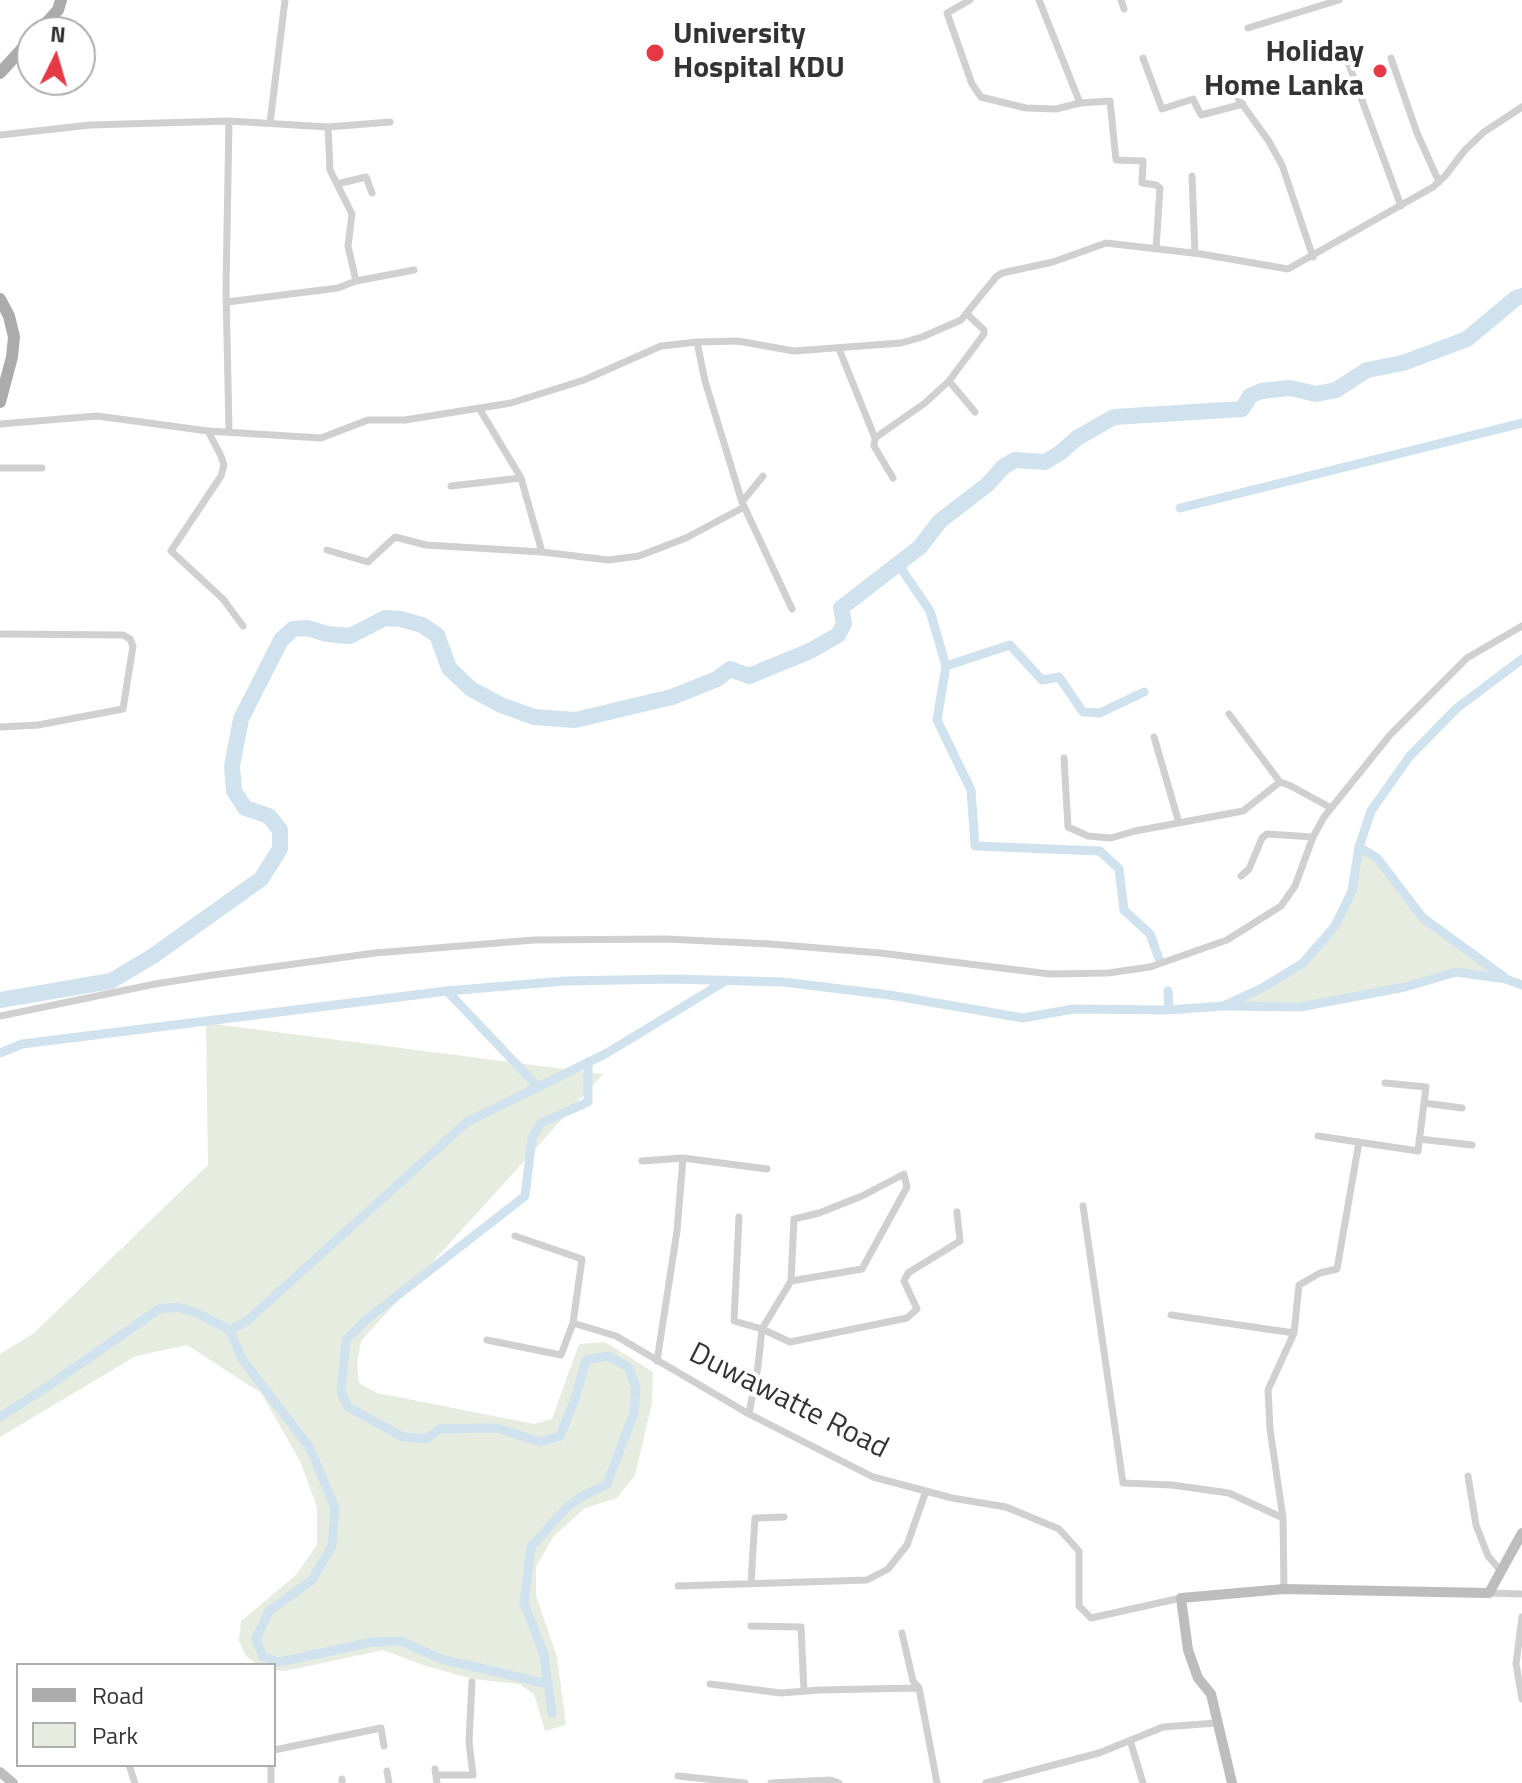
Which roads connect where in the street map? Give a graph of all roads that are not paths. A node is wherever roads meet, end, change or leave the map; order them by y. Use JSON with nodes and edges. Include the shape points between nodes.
{"nodes":[{"id":1,"x":285,"y":0,"type":"edge"},
{"id":2,"x":970,"y":0,"type":"edge"},
{"id":3,"x":1039,"y":0,"type":"edge"},
{"id":4,"x":1339,"y":0,"type":"edge"},
{"id":5,"x":1248,"y":28,"type":"dead end"},
{"id":6,"x":1345,"y":54,"type":"dead end"},
{"id":7,"x":16,"y":56,"type":"edge"},
{"id":8,"x":1143,"y":58,"type":"dead end"},
{"id":9,"x":1391,"y":58,"type":"dead end"},
{"id":10,"x":0,"y":73,"type":"edge"},
{"id":11,"x":1080,"y":103,"type":"junction"},
{"id":12,"x":1522,"y":107,"type":"edge"},
{"id":13,"x":229,"y":121,"type":"junction"},
{"id":14,"x":390,"y":122,"type":"dead end"},
{"id":15,"x":270,"y":123,"type":"junction"},
{"id":16,"x":328,"y":127,"type":"junction"},
{"id":17,"x":0,"y":135,"type":"edge"},
{"id":18,"x":1192,"y":176,"type":"dead end"},
{"id":19,"x":1439,"y":182,"type":"junction"},
{"id":20,"x":337,"y":184,"type":"junction"},
{"id":21,"x":372,"y":193,"type":"dead end"},
{"id":22,"x":1401,"y":206,"type":"junction"},
{"id":23,"x":1156,"y":249,"type":"junction"},
{"id":24,"x":1195,"y":253,"type":"junction"},
{"id":25,"x":1313,"y":257,"type":"junction"},
{"id":26,"x":414,"y":270,"type":"dead end"},
{"id":27,"x":356,"y":281,"type":"junction"},
{"id":28,"x":1,"y":301,"type":"edge"},
{"id":29,"x":227,"y":302,"type":"junction"},
{"id":30,"x":968,"y":315,"type":"junction"},
{"id":31,"x":697,"y":342,"type":"junction"},
{"id":32,"x":839,"y":349,"type":"junction"},
{"id":33,"x":949,"y":381,"type":"junction"},
{"id":34,"x":1,"y":393,"type":"edge"},
{"id":35,"x":479,"y":408,"type":"junction"},
{"id":36,"x":975,"y":412,"type":"dead end"},
{"id":37,"x":0,"y":424,"type":"edge"},
{"id":38,"x":208,"y":431,"type":"junction"},
{"id":39,"x":229,"y":432,"type":"junction"},
{"id":40,"x":875,"y":438,"type":"junction"},
{"id":41,"x":0,"y":468,"type":"edge"},
{"id":42,"x":42,"y":468,"type":"dead end"},
{"id":43,"x":763,"y":476,"type":"dead end"},
{"id":44,"x":521,"y":478,"type":"junction"},
{"id":45,"x":893,"y":478,"type":"dead end"},
{"id":46,"x":451,"y":486,"type":"dead end"},
{"id":47,"x":743,"y":505,"type":"junction"},
{"id":48,"x":327,"y":550,"type":"dead end"},
{"id":49,"x":542,"y":552,"type":"junction"},
{"id":50,"x":792,"y":609,"type":"dead end"},
{"id":51,"x":243,"y":626,"type":"dead end"},
{"id":52,"x":1522,"y":626,"type":"edge"},
{"id":53,"x":0,"y":634,"type":"edge"},
{"id":54,"x":1229,"y":714,"type":"dead end"},
{"id":55,"x":0,"y":727,"type":"edge"},
{"id":56,"x":1154,"y":737,"type":"dead end"},
{"id":57,"x":1064,"y":758,"type":"dead end"},
{"id":58,"x":1280,"y":782,"type":"junction"},
{"id":59,"x":1331,"y":808,"type":"junction"},
{"id":60,"x":1179,"y":823,"type":"junction"},
{"id":61,"x":1313,"y":837,"type":"junction"},
{"id":62,"x":1241,"y":876,"type":"dead end"},
{"id":63,"x":0,"y":1016,"type":"edge"},
{"id":64,"x":1385,"y":1083,"type":"dead end"},
{"id":65,"x":1424,"y":1103,"type":"junction"},
{"id":66,"x":1462,"y":1108,"type":"dead end"},
{"id":67,"x":1318,"y":1136,"type":"dead end"},
{"id":68,"x":1419,"y":1139,"type":"junction"},
{"id":69,"x":1359,"y":1142,"type":"junction"},
{"id":70,"x":1472,"y":1145,"type":"dead end"},
{"id":71,"x":683,"y":1158,"type":"junction"},
{"id":72,"x":642,"y":1161,"type":"dead end"},
{"id":73,"x":767,"y":1169,"type":"dead end"},
{"id":74,"x":1083,"y":1206,"type":"dead end"},
{"id":75,"x":957,"y":1212,"type":"dead end"},
{"id":76,"x":739,"y":1217,"type":"dead end"},
{"id":77,"x":515,"y":1236,"type":"dead end"},
{"id":78,"x":791,"y":1281,"type":"junction"},
{"id":79,"x":1171,"y":1315,"type":"dead end"},
{"id":80,"x":573,"y":1323,"type":"junction"},
{"id":81,"x":762,"y":1329,"type":"junction"},
{"id":82,"x":1294,"y":1333,"type":"junction"},
{"id":83,"x":487,"y":1340,"type":"dead end"},
{"id":84,"x":657,"y":1361,"type":"junction"},
{"id":85,"x":749,"y":1414,"type":"junction"},
{"id":86,"x":1468,"y":1476,"type":"dead end"},
{"id":87,"x":926,"y":1491,"type":"junction"},
{"id":88,"x":784,"y":1517,"type":"dead end"},
{"id":89,"x":1283,"y":1518,"type":"junction"},
{"id":90,"x":1522,"y":1533,"type":"edge"},
{"id":91,"x":1501,"y":1571,"type":"junction"},
{"id":92,"x":751,"y":1584,"type":"junction"},
{"id":93,"x":678,"y":1586,"type":"dead end"},
{"id":94,"x":1284,"y":1589,"type":"junction"},
{"id":95,"x":1489,"y":1593,"type":"junction"},
{"id":96,"x":1522,"y":1594,"type":"edge"},
{"id":97,"x":1181,"y":1598,"type":"junction"},
{"id":98,"x":1522,"y":1617,"type":"edge"},
{"id":99,"x":751,"y":1626,"type":"dead end"},
{"id":100,"x":902,"y":1633,"type":"dead end"},
{"id":101,"x":472,"y":1682,"type":"dead end"},
{"id":102,"x":710,"y":1684,"type":"dead end"},
{"id":103,"x":919,"y":1688,"type":"junction"},
{"id":104,"x":804,"y":1691,"type":"junction"},
{"id":105,"x":1521,"y":1694,"type":"edge"},
{"id":106,"x":1216,"y":1723,"type":"junction"},
{"id":107,"x":1130,"y":1740,"type":"junction"},
{"id":108,"x":384,"y":1746,"type":"dead end"},
{"id":109,"x":276,"y":1750,"type":"edge"},
{"id":110,"x":387,"y":1771,"type":"dead end"},
{"id":111,"x":0,"y":1772,"type":"edge"},
{"id":112,"x":436,"y":1776,"type":"edge"},
{"id":113,"x":678,"y":1776,"type":"dead end"},
{"id":114,"x":13,"y":1783,"type":"edge"},
{"id":115,"x":389,"y":1783,"type":"edge"},
{"id":116,"x":745,"y":1783,"type":"edge"},
{"id":117,"x":771,"y":1783,"type":"edge"},
{"id":118,"x":839,"y":1783,"type":"edge"},
{"id":119,"x":937,"y":1783,"type":"edge"},
{"id":120,"x":986,"y":1783,"type":"edge"},
{"id":121,"x":1143,"y":1783,"type":"edge"},
{"id":122,"x":1232,"y":1783,"type":"edge"}],
"edges":[{"from":1,"to":15,"type":"street"},
{"from":2,"to":11,"type":"street","via":[[947,13],[981,97],[1026,108]]},
{"from":3,"to":11,"type":"street"},
{"from":4,"to":5,"type":"street"},
{"from":6,"to":22,"type":"street"},
{"from":7,"to":10,"type":"main road"},
{"from":8,"to":25,"type":"street","via":[[1162,109],[1193,99],[1201,115],[1240,100],[1282,165]]},
{"from":9,"to":19,"type":"street"},
{"from":11,"to":23,"type":"street","via":[[1110,101],[1116,160],[1143,161],[1142,183],[1160,188]]},
{"from":12,"to":19,"type":"street","via":[[1484,132]]},
{"from":13,"to":15,"type":"street"},
{"from":13,"to":17,"type":"street","via":[[90,125]]},
{"from":13,"to":29,"type":"street"},
{"from":14,"to":16,"type":"street"},
{"from":15,"to":16,"type":"street"},
{"from":16,"to":20,"type":"street","via":[[330,170]]},
{"from":18,"to":24,"type":"street"},
{"from":19,"to":22,"type":"street"},
{"from":20,"to":21,"type":"street","via":[[366,177]]},
{"from":20,"to":27,"type":"street","via":[[352,214],[348,246]]},
{"from":22,"to":25,"type":"street"},
{"from":23,"to":24,"type":"street"},
{"from":23,"to":30,"type":"street","via":[[1106,243],[1002,273]]},
{"from":24,"to":25,"type":"street","via":[[1279,269]]},
{"from":26,"to":27,"type":"street"},
{"from":27,"to":29,"type":"street","via":[[338,288]]},
{"from":28,"to":34,"type":"main road","via":[[14,337]]},
{"from":29,"to":39,"type":"street"},
{"from":30,"to":32,"type":"street","via":[[912,340]]},
{"from":30,"to":33,"type":"street","via":[[984,334]]},
{"from":31,"to":32,"type":"street","via":[[738,341],[794,351]]},
{"from":31,"to":35,"type":"street","via":[[661,346],[584,380]]},
{"from":31,"to":47,"type":"street"},
{"from":32,"to":40,"type":"street"},
{"from":33,"to":36,"type":"street"},
{"from":33,"to":40,"type":"street"},
{"from":35,"to":39,"type":"street","via":[[368,420],[321,438]]},
{"from":35,"to":44,"type":"street"},
{"from":37,"to":38,"type":"street","via":[[97,416]]},
{"from":38,"to":39,"type":"street"},
{"from":38,"to":51,"type":"street","via":[[224,465],[221,476],[171,551],[223,599]]},
{"from":40,"to":45,"type":"street","via":[[874,446]]},
{"from":41,"to":42,"type":"street"},
{"from":43,"to":47,"type":"street"},
{"from":44,"to":46,"type":"street"},
{"from":44,"to":49,"type":"street"},
{"from":47,"to":49,"type":"street","via":[[686,538],[639,556],[608,560]]},
{"from":47,"to":50,"type":"street"},
{"from":48,"to":49,"type":"street","via":[[368,562],[395,537],[426,545]]},
{"from":52,"to":59,"type":"street","via":[[1467,658],[1390,735]]},
{"from":53,"to":55,"type":"street","via":[[123,635],[133,646],[123,709]]},
{"from":54,"to":58,"type":"street"},
{"from":56,"to":60,"type":"street"},
{"from":57,"to":60,"type":"street","via":[[1068,827],[1111,838]]},
{"from":58,"to":59,"type":"street"},
{"from":58,"to":60,"type":"street","via":[[1243,811]]},
{"from":59,"to":61,"type":"street"},
{"from":61,"to":62,"type":"street","via":[[1267,834]]},
{"from":61,"to":63,"type":"street","via":[[1295,886],[1281,906],[1227,940],[1150,967],[1108,973],[1050,974],[746,942],[534,940],[375,953],[206,976]]},
{"from":64,"to":65,"type":"street","via":[[1426,1087]]},
{"from":65,"to":66,"type":"street"},
{"from":65,"to":68,"type":"street"},
{"from":67,"to":69,"type":"street"},
{"from":68,"to":69,"type":"street","via":[[1418,1151]]},
{"from":68,"to":70,"type":"street"},
{"from":69,"to":82,"type":"street","via":[[1337,1269],[1299,1285]]},
{"from":71,"to":72,"type":"street"},
{"from":71,"to":73,"type":"street"},
{"from":71,"to":84,"type":"street"},
{"from":74,"to":89,"type":"street","via":[[1123,1483],[1229,1493]]},
{"from":75,"to":81,"type":"street","via":[[960,1241],[908,1273],[904,1281],[917,1309],[907,1318],[790,1342]]},
{"from":76,"to":81,"type":"street","via":[[734,1321]]},
{"from":77,"to":80,"type":"street","via":[[582,1259]]},
{"from":78,"to":78,"type":"street","via":[[862,1269],[907,1187],[904,1174],[862,1196],[794,1219]]},
{"from":78,"to":81,"type":"street"},
{"from":79,"to":82,"type":"street"},
{"from":80,"to":83,"type":"street","via":[[561,1355]]},
{"from":80,"to":84,"type":"street","name":"Duwawatte Road","via":[[616,1336]]},
{"from":81,"to":85,"type":"street"},
{"from":82,"to":89,"type":"street","via":[[1268,1390]]},
{"from":84,"to":85,"type":"street","name":"Duwawatte Road"},
{"from":85,"to":87,"type":"street","name":"Duwawatte Road","via":[[873,1477]]},
{"from":86,"to":91,"type":"street","via":[[1476,1525],[1488,1556]]},
{"from":87,"to":92,"type":"street","via":[[907,1545],[888,1569],[867,1580]]},
{"from":87,"to":97,"type":"street","name":"Duwawatte Road","via":[[1006,1507],[1059,1529],[1079,1551],[1079,1606],[1091,1618]]},
{"from":88,"to":92,"type":"street","via":[[755,1518]]},
{"from":89,"to":94,"type":"street"},
{"from":90,"to":91,"type":"street"},
{"from":91,"to":95,"type":"street"},
{"from":92,"to":93,"type":"street"},
{"from":94,"to":95,"type":"street","name":"Duwawatte Road"},
{"from":94,"to":97,"type":"street","name":"Duwawatte Road"},
{"from":95,"to":96,"type":"street"},
{"from":97,"to":106,"type":"street","via":[[1188,1650],[1198,1678],[1211,1694]]},
{"from":98,"to":105,"type":"street","via":[[1516,1664]]},
{"from":99,"to":104,"type":"street","via":[[801,1627]]},
{"from":100,"to":103,"type":"street"},
{"from":101,"to":112,"type":"street","via":[[473,1775]]},
{"from":102,"to":104,"type":"street"},
{"from":103,"to":104,"type":"street"},
{"from":103,"to":119,"type":"street"},
{"from":106,"to":107,"type":"street","via":[[1163,1727]]},
{"from":106,"to":122,"type":"street"},
{"from":107,"to":120,"type":"street"},
{"from":107,"to":121,"type":"street"},
{"from":108,"to":109,"type":"street","via":[[381,1728]]},
{"from":110,"to":115,"type":"street"},
{"from":111,"to":114,"type":"street"},
{"from":113,"to":116,"type":"street"},
{"from":117,"to":118,"type":"street"}]}
